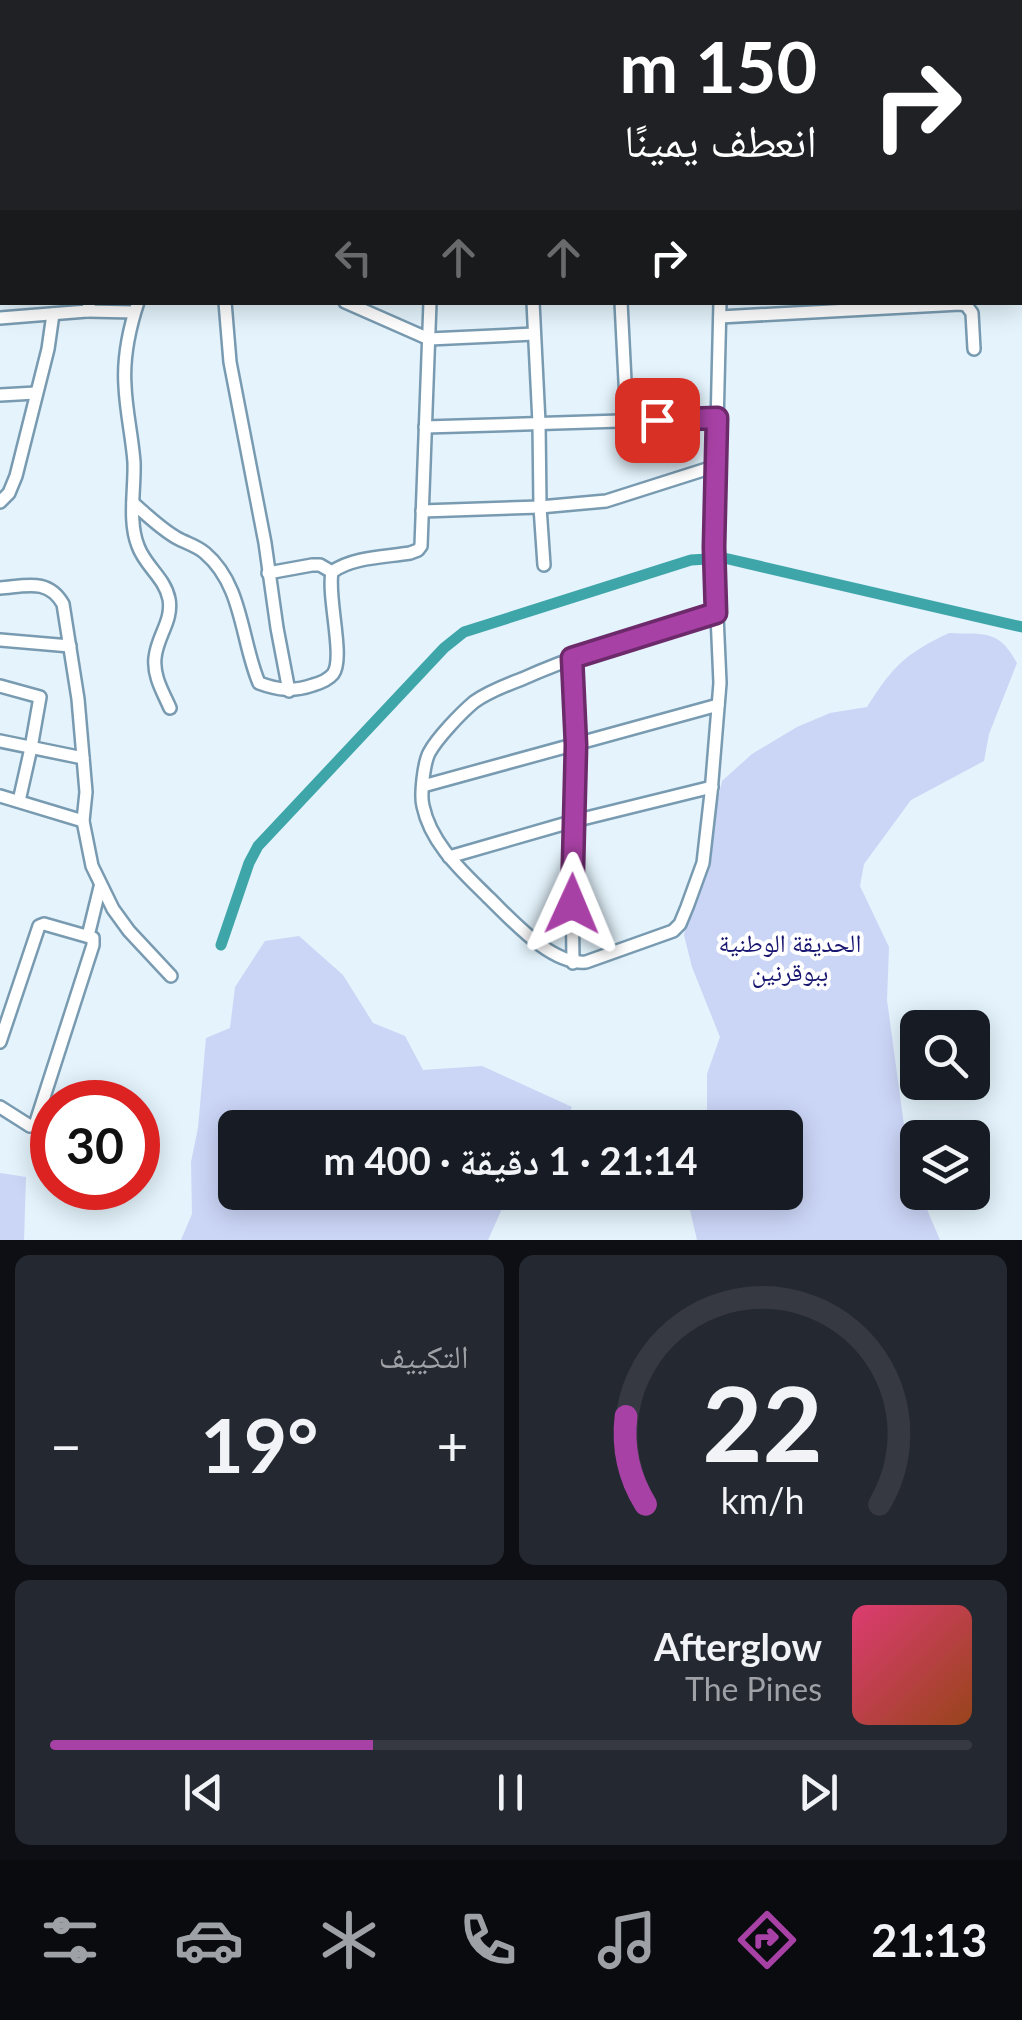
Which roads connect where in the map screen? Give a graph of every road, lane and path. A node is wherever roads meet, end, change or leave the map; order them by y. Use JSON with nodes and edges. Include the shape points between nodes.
{"nodes":[{"id":1,"x":225,"y":305,"type":"edge"},
{"id":2,"x":352,"y":305,"type":"edge"},
{"id":3,"x":430,"y":305,"type":"edge"},
{"id":4,"x":533,"y":305,"type":"edge"},
{"id":5,"x":621,"y":305,"type":"edge"},
{"id":6,"x":720,"y":305,"type":"edge"},
{"id":7,"x":942,"y":305,"type":"edge"},
{"id":8,"x":963,"y":305,"type":"edge"},
{"id":9,"x":89,"y":307,"type":"edge"},
{"id":10,"x":136,"y":307,"type":"edge"},
{"id":11,"x":53,"y":314,"type":"junction"},
{"id":12,"x":720,"y":317,"type":"junction"},
{"id":13,"x":0,"y":318,"type":"edge"},
{"id":14,"x":534,"y":334,"type":"junction"},
{"id":15,"x":429,"y":339,"type":"junction"},
{"id":16,"x":974,"y":349,"type":"dead end"},
{"id":17,"x":36,"y":394,"type":"junction"},
{"id":18,"x":0,"y":395,"type":"edge"},
{"id":19,"x":717,"y":418,"type":"junction"},
{"id":20,"x":627,"y":421,"type":"junction"},
{"id":21,"x":539,"y":424,"type":"junction"},
{"id":22,"x":424,"y":428,"type":"junction"},
{"id":23,"x":716,"y":466,"type":"junction"},
{"id":24,"x":0,"y":502,"type":"edge"},
{"id":25,"x":134,"y":503,"type":"junction"},
{"id":26,"x":540,"y":507,"type":"junction"},
{"id":27,"x":422,"y":511,"type":"junction"},
{"id":28,"x":544,"y":565,"type":"dead end"},
{"id":29,"x":332,"y":572,"type":"junction"},
{"id":30,"x":268,"y":573,"type":"junction"},
{"id":31,"x":0,"y":588,"type":"edge"},
{"id":32,"x":716,"y":613,"type":"junction"},
{"id":33,"x":0,"y":640,"type":"edge"},
{"id":34,"x":70,"y":646,"type":"junction"},
{"id":35,"x":572,"y":658,"type":"junction"},
{"id":36,"x":0,"y":686,"type":"edge"},
{"id":37,"x":289,"y":691,"type":"junction"},
{"id":38,"x":718,"y":705,"type":"junction"},
{"id":39,"x":170,"y":708,"type":"dead end"},
{"id":40,"x":0,"y":741,"type":"edge"},
{"id":41,"x":576,"y":745,"type":"junction"},
{"id":42,"x":32,"y":748,"type":"junction"},
{"id":43,"x":83,"y":758,"type":"junction"},
{"id":44,"x":423,"y":786,"type":"junction"},
{"id":45,"x":712,"y":787,"type":"junction"},
{"id":46,"x":0,"y":796,"type":"edge"},
{"id":47,"x":19,"y":801,"type":"junction"},
{"id":48,"x":574,"y":820,"type":"junction"},
{"id":49,"x":83,"y":822,"type":"junction"},
{"id":50,"x":449,"y":857,"type":"junction"},
{"id":51,"x":100,"y":886,"type":"junction"},
{"id":52,"x":88,"y":936,"type":"junction"},
{"id":53,"x":573,"y":963,"type":"junction"},
{"id":54,"x":172,"y":976,"type":"dead end"},
{"id":55,"x":0,"y":1042,"type":"edge"},
{"id":56,"x":0,"y":1107,"type":"edge"}],
"edges":[{"from":1,"to":30,"type":"street"},
{"from":2,"to":15,"type":"street"},
{"from":3,"to":15,"type":"street"},
{"from":4,"to":14,"type":"street"},
{"from":5,"to":20,"type":"street"},
{"from":6,"to":12,"type":"street"},
{"from":7,"to":12,"type":"street"},
{"from":8,"to":16,"type":"street","via":[[972,314]]},
{"from":9,"to":10,"type":"street"},
{"from":9,"to":11,"type":"street"},
{"from":10,"to":25,"type":"street","via":[[124,384]]},
{"from":11,"to":13,"type":"street"},
{"from":11,"to":17,"type":"street"},
{"from":12,"to":19,"type":"street"},
{"from":14,"to":15,"type":"street"},
{"from":14,"to":21,"type":"street"},
{"from":15,"to":22,"type":"street"},
{"from":17,"to":18,"type":"street"},
{"from":17,"to":24,"type":"street","via":[[16,476]]},
{"from":19,"to":20,"type":"street"},
{"from":19,"to":23,"type":"street"},
{"from":20,"to":21,"type":"street"},
{"from":21,"to":22,"type":"street"},
{"from":21,"to":26,"type":"street"},
{"from":22,"to":27,"type":"street"},
{"from":23,"to":26,"type":"street","via":[[606,502]]},
{"from":23,"to":32,"type":"street"},
{"from":25,"to":37,"type":"street","via":[[209,556],[238,605],[258,682]]},
{"from":25,"to":39,"type":"street","via":[[138,548],[168,594],[170,616],[155,667]]},
{"from":26,"to":27,"type":"street"},
{"from":26,"to":28,"type":"street"},
{"from":27,"to":29,"type":"street","via":[[418,550]]},
{"from":29,"to":30,"type":"street","via":[[312,565]]},
{"from":29,"to":37,"type":"street","via":[[336,669],[322,682]]},
{"from":30,"to":37,"type":"street"},
{"from":31,"to":34,"type":"street","via":[[45,586],[56,592]]},
{"from":32,"to":35,"type":"street"},
{"from":32,"to":38,"type":"street"},
{"from":33,"to":34,"type":"street"},
{"from":34,"to":43,"type":"street"},
{"from":35,"to":41,"type":"street"},
{"from":35,"to":44,"type":"street","via":[[474,702],[428,755]]},
{"from":36,"to":42,"type":"street","via":[[40,697]]},
{"from":38,"to":41,"type":"street"},
{"from":38,"to":45,"type":"street"},
{"from":40,"to":42,"type":"street"},
{"from":41,"to":44,"type":"street"},
{"from":41,"to":48,"type":"street"},
{"from":42,"to":43,"type":"street"},
{"from":42,"to":47,"type":"street"},
{"from":43,"to":49,"type":"street"},
{"from":44,"to":50,"type":"street","via":[[422,804]]},
{"from":45,"to":48,"type":"street"},
{"from":45,"to":53,"type":"street","via":[[703,863],[680,924]]},
{"from":46,"to":47,"type":"street"},
{"from":47,"to":49,"type":"street"},
{"from":48,"to":50,"type":"street"},
{"from":48,"to":53,"type":"street"},
{"from":49,"to":51,"type":"street"},
{"from":50,"to":53,"type":"street","via":[[519,927]]},
{"from":51,"to":52,"type":"street"},
{"from":51,"to":54,"type":"street","via":[[129,931]]},
{"from":52,"to":55,"type":"street","via":[[38,926]]},
{"from":52,"to":56,"type":"street","via":[[93,945],[35,1125]]}]}
